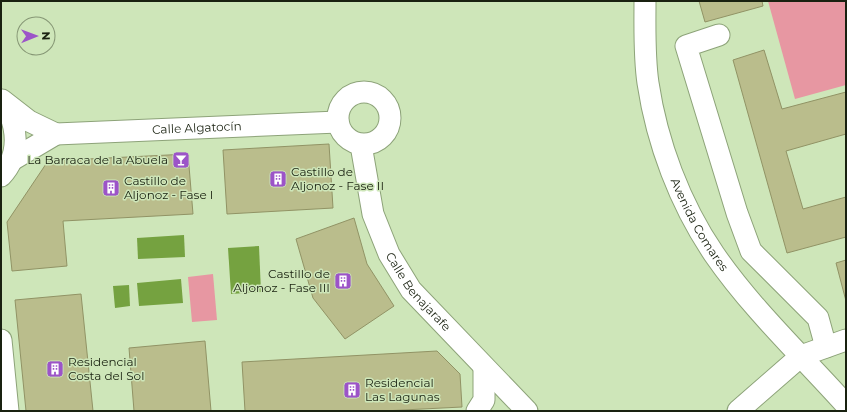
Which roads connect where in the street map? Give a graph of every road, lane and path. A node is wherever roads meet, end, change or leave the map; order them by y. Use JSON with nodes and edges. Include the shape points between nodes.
{"nodes":[{"id":1,"x":645,"y":1,"type":"edge"},
{"id":2,"x":719,"y":35,"type":"dead end"},
{"id":3,"x":2,"y":99,"type":"edge"},
{"id":4,"x":338,"y":122,"type":"junction"},
{"id":5,"x":56,"y":134,"type":"junction"},
{"id":6,"x":361,"y":145,"type":"junction"},
{"id":7,"x":5,"y":173,"type":"edge"},
{"id":8,"x":1,"y":340,"type":"edge"},
{"id":9,"x":846,"y":340,"type":"edge"},
{"id":10,"x":826,"y":347,"type":"junction"},
{"id":11,"x":801,"y":356,"type":"junction"},
{"id":12,"x":484,"y":367,"type":"junction"},
{"id":13,"x":846,"y":405,"type":"edge"},
{"id":14,"x":8,"y":411,"type":"edge"},
{"id":15,"x":477,"y":411,"type":"edge"},
{"id":16,"x":527,"y":411,"type":"edge"},
{"id":17,"x":738,"y":411,"type":"edge"}],
"edges":[{"from":1,"to":11,"type":"street","name":"Avenida Comares","via":[[645,58],[649,91],[668,164],[689,211],[714,254],[752,302]]},
{"from":2,"to":10,"type":"street","via":[[686,46],[737,213],[751,251],[818,318]]},
{"from":3,"to":5,"type":"street","via":[[29,121]]},
{"from":3,"to":7,"type":"street","via":[[11,115],[16,133]]},
{"from":4,"to":5,"type":"street","name":"Calle Algatocín"},
{"from":4,"to":6,"type":"street","via":[[340,131],[346,138]]},
{"from":4,"to":6,"type":"street","via":[[341,105],[355,93],[364,92],[381,98],[389,112],[388,129],[377,141]]},
{"from":5,"to":7,"type":"street"},
{"from":6,"to":12,"type":"street","name":"Calle Benajarafe","via":[[373,214],[389,254],[411,290]]},
{"from":8,"to":14,"type":"street"},
{"from":9,"to":10,"type":"street"},
{"from":10,"to":11,"type":"street"},
{"from":11,"to":13,"type":"street","name":"Avenida Comares"},
{"from":11,"to":17,"type":"street"},
{"from":12,"to":15,"type":"street","via":[[484,400]]},
{"from":12,"to":16,"type":"street","name":"Calle Benajarafe"}]}
